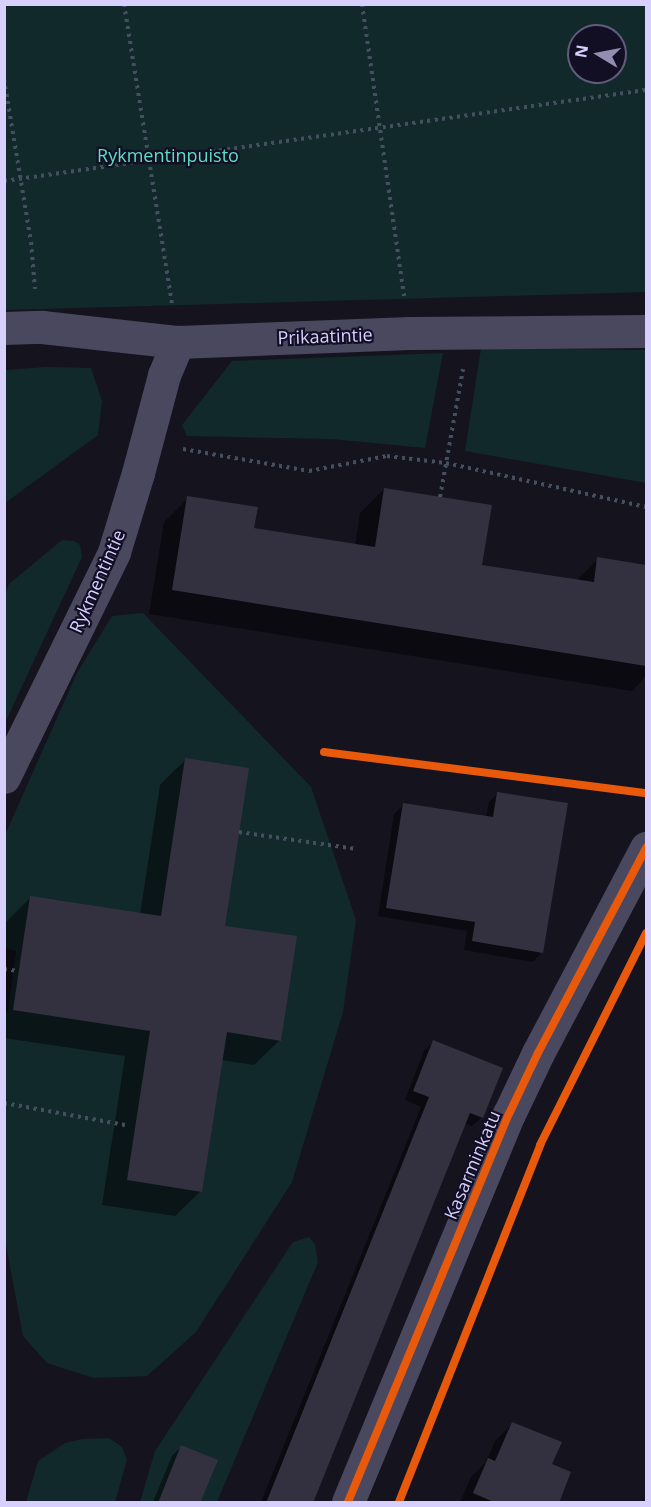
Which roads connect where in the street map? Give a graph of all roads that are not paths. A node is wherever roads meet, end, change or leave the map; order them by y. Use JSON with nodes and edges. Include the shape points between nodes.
{"nodes":[{"id":1,"x":4,"y":328,"type":"edge"},
{"id":2,"x":646,"y":331,"type":"edge"},
{"id":3,"x":178,"y":342,"type":"junction"},
{"id":4,"x":4,"y":777,"type":"edge"},
{"id":5,"x":646,"y":848,"type":"edge"},
{"id":6,"x":348,"y":1503,"type":"edge"}],
"edges":[{"from":1,"to":3,"type":"street","name":"Prikaatintie","via":[[42,327]]},
{"from":2,"to":3,"type":"street","name":"Prikaatintie","via":[[410,333]]},
{"from":3,"to":4,"type":"street","name":"Rykmentintie","via":[[164,375],[114,552]]},
{"from":5,"to":6,"type":"street","name":"Kasarminkatu","via":[[509,1114]]}]}
